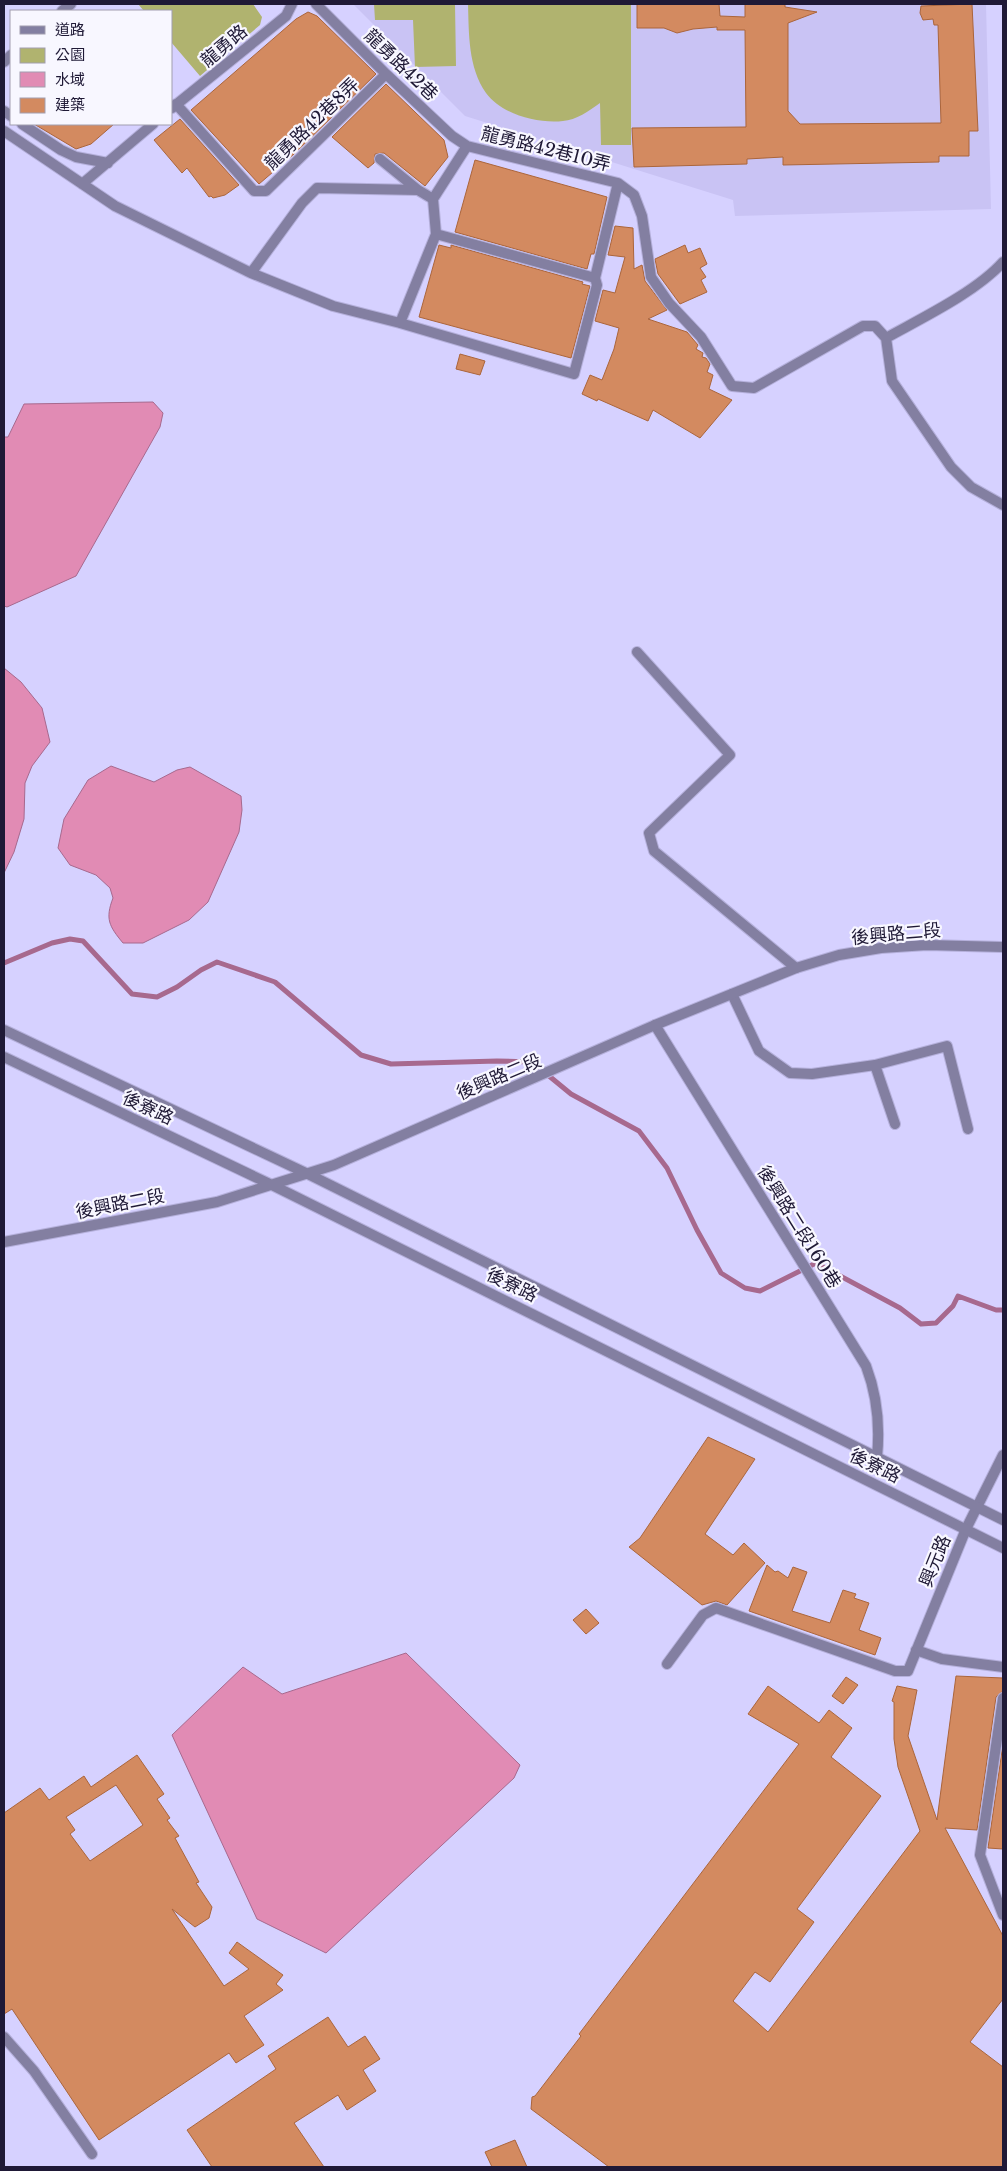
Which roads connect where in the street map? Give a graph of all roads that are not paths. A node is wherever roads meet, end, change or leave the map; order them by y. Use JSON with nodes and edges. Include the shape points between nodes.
{"nodes":[{"id":1,"x":292,"y":4,"type":"edge"},
{"id":2,"x":316,"y":4,"type":"edge"},
{"id":3,"x":386,"y":74,"type":"junction"},
{"id":4,"x":174,"y":106,"type":"edge"},
{"id":5,"x":24,"y":125,"type":"edge"},
{"id":6,"x":152,"y":125,"type":"edge"},
{"id":7,"x":4,"y":131,"type":"edge"},
{"id":8,"x":467,"y":146,"type":"junction"},
{"id":9,"x":380,"y":159,"type":"dead end"},
{"id":10,"x":108,"y":163,"type":"junction"},
{"id":11,"x":618,"y":183,"type":"junction"},
{"id":12,"x":82,"y":184,"type":"junction"},
{"id":13,"x":418,"y":190,"type":"junction"},
{"id":14,"x":433,"y":199,"type":"junction"},
{"id":15,"x":436,"y":234,"type":"junction"},
{"id":16,"x":1003,"y":262,"type":"edge"},
{"id":17,"x":251,"y":274,"type":"junction"},
{"id":18,"x":595,"y":278,"type":"junction"},
{"id":19,"x":400,"y":323,"type":"junction"},
{"id":20,"x":886,"y":338,"type":"junction"},
{"id":21,"x":1003,"y":505,"type":"edge"},
{"id":22,"x":637,"y":652,"type":"dead end"},
{"id":23,"x":1003,"y":947,"type":"edge"},
{"id":24,"x":796,"y":968,"type":"junction"},
{"id":25,"x":732,"y":994,"type":"junction"},
{"id":26,"x":655,"y":1026,"type":"junction"},
{"id":27,"x":4,"y":1030,"type":"edge"},
{"id":28,"x":4,"y":1058,"type":"edge"},
{"id":29,"x":875,"y":1065,"type":"junction"},
{"id":30,"x":896,"y":1124,"type":"dead end"},
{"id":31,"x":968,"y":1129,"type":"dead end"},
{"id":32,"x":308,"y":1174,"type":"junction"},
{"id":33,"x":274,"y":1186,"type":"junction"},
{"id":34,"x":4,"y":1242,"type":"edge"},
{"id":35,"x":1003,"y":1455,"type":"edge"},
{"id":36,"x":877,"y":1457,"type":"junction"},
{"id":37,"x":978,"y":1507,"type":"junction"},
{"id":38,"x":1003,"y":1520,"type":"edge"},
{"id":39,"x":966,"y":1529,"type":"junction"},
{"id":40,"x":1003,"y":1548,"type":"edge"},
{"id":41,"x":916,"y":1650,"type":"junction"},
{"id":42,"x":667,"y":1664,"type":"dead end"},
{"id":43,"x":1003,"y":1667,"type":"edge"},
{"id":44,"x":1003,"y":1698,"type":"edge"},
{"id":45,"x":1003,"y":1915,"type":"edge"},
{"id":46,"x":4,"y":2037,"type":"edge"},
{"id":47,"x":92,"y":2154,"type":"dead end"}],
"edges":[{"from":1,"to":4,"type":"street","name":"龍勇路","via":[[286,16]]},
{"from":2,"to":3,"type":"street","name":"龍勇路42巷"},
{"from":3,"to":4,"type":"street","name":"龍勇路42巷8弄","via":[[266,191],[254,191]]},
{"from":3,"to":8,"type":"street","name":"龍勇路42巷"},
{"from":5,"to":10,"type":"street","via":[[76,157]]},
{"from":6,"to":10,"type":"street"},
{"from":7,"to":12,"type":"street"},
{"from":8,"to":11,"type":"street","name":"龍勇路42巷10弄"},
{"from":8,"to":14,"type":"street"},
{"from":9,"to":13,"type":"street"},
{"from":10,"to":12,"type":"street"},
{"from":11,"to":18,"type":"street"},
{"from":11,"to":20,"type":"street","via":[[634,195],[642,216],[651,277],[669,304],[701,336],[732,386],[754,388],[863,326],[875,326]]},
{"from":12,"to":17,"type":"street","via":[[115,206]]},
{"from":13,"to":14,"type":"street"},
{"from":13,"to":17,"type":"street","via":[[317,188],[302,203]]},
{"from":14,"to":15,"type":"street"},
{"from":15,"to":18,"type":"street"},
{"from":15,"to":19,"type":"street"},
{"from":16,"to":20,"type":"street","via":[[994,273]]},
{"from":17,"to":19,"type":"street","via":[[333,306]]},
{"from":18,"to":19,"type":"street","via":[[597,285],[574,374]]},
{"from":20,"to":21,"type":"street","via":[[892,381],[951,467],[971,487]]},
{"from":22,"to":24,"type":"street","via":[[730,755],[649,833],[654,850]]},
{"from":23,"to":24,"type":"street","name":"後興路二段","via":[[927,945],[881,948],[839,955]]},
{"from":24,"to":25,"type":"street","name":"後興路二段"},
{"from":25,"to":26,"type":"street","name":"後興路二段"},
{"from":25,"to":29,"type":"street","via":[[759,1050],[790,1073],[812,1074]]},
{"from":26,"to":32,"type":"street","name":"後興路二段"},
{"from":26,"to":36,"type":"street","name":"後興路二段160巷","via":[[866,1366],[874,1388],[879,1441]]},
{"from":27,"to":32,"type":"street","name":"後寮路"},
{"from":28,"to":33,"type":"street","name":"後寮路"},
{"from":29,"to":30,"type":"street"},
{"from":29,"to":31,"type":"street","via":[[947,1046]]},
{"from":32,"to":33,"type":"street","name":"後興路二段"},
{"from":32,"to":36,"type":"street","name":"後寮路"},
{"from":33,"to":34,"type":"street","name":"後興路二段","via":[[216,1202]]},
{"from":33,"to":39,"type":"street","name":"後寮路"},
{"from":35,"to":37,"type":"street","name":"興元路"},
{"from":36,"to":37,"type":"street","name":"後寮路"},
{"from":37,"to":38,"type":"street","name":"後寮路"},
{"from":37,"to":39,"type":"street","name":"興元路"},
{"from":39,"to":40,"type":"street","name":"後寮路"},
{"from":39,"to":41,"type":"street","name":"興元路"},
{"from":41,"to":42,"type":"street","name":"興元路","via":[[908,1671],[895,1671],[716,1608],[703,1615]]},
{"from":41,"to":43,"type":"street","via":[[942,1659]]},
{"from":44,"to":45,"type":"street","via":[[980,1855]]},
{"from":46,"to":47,"type":"street","via":[[34,2071]]}]}
